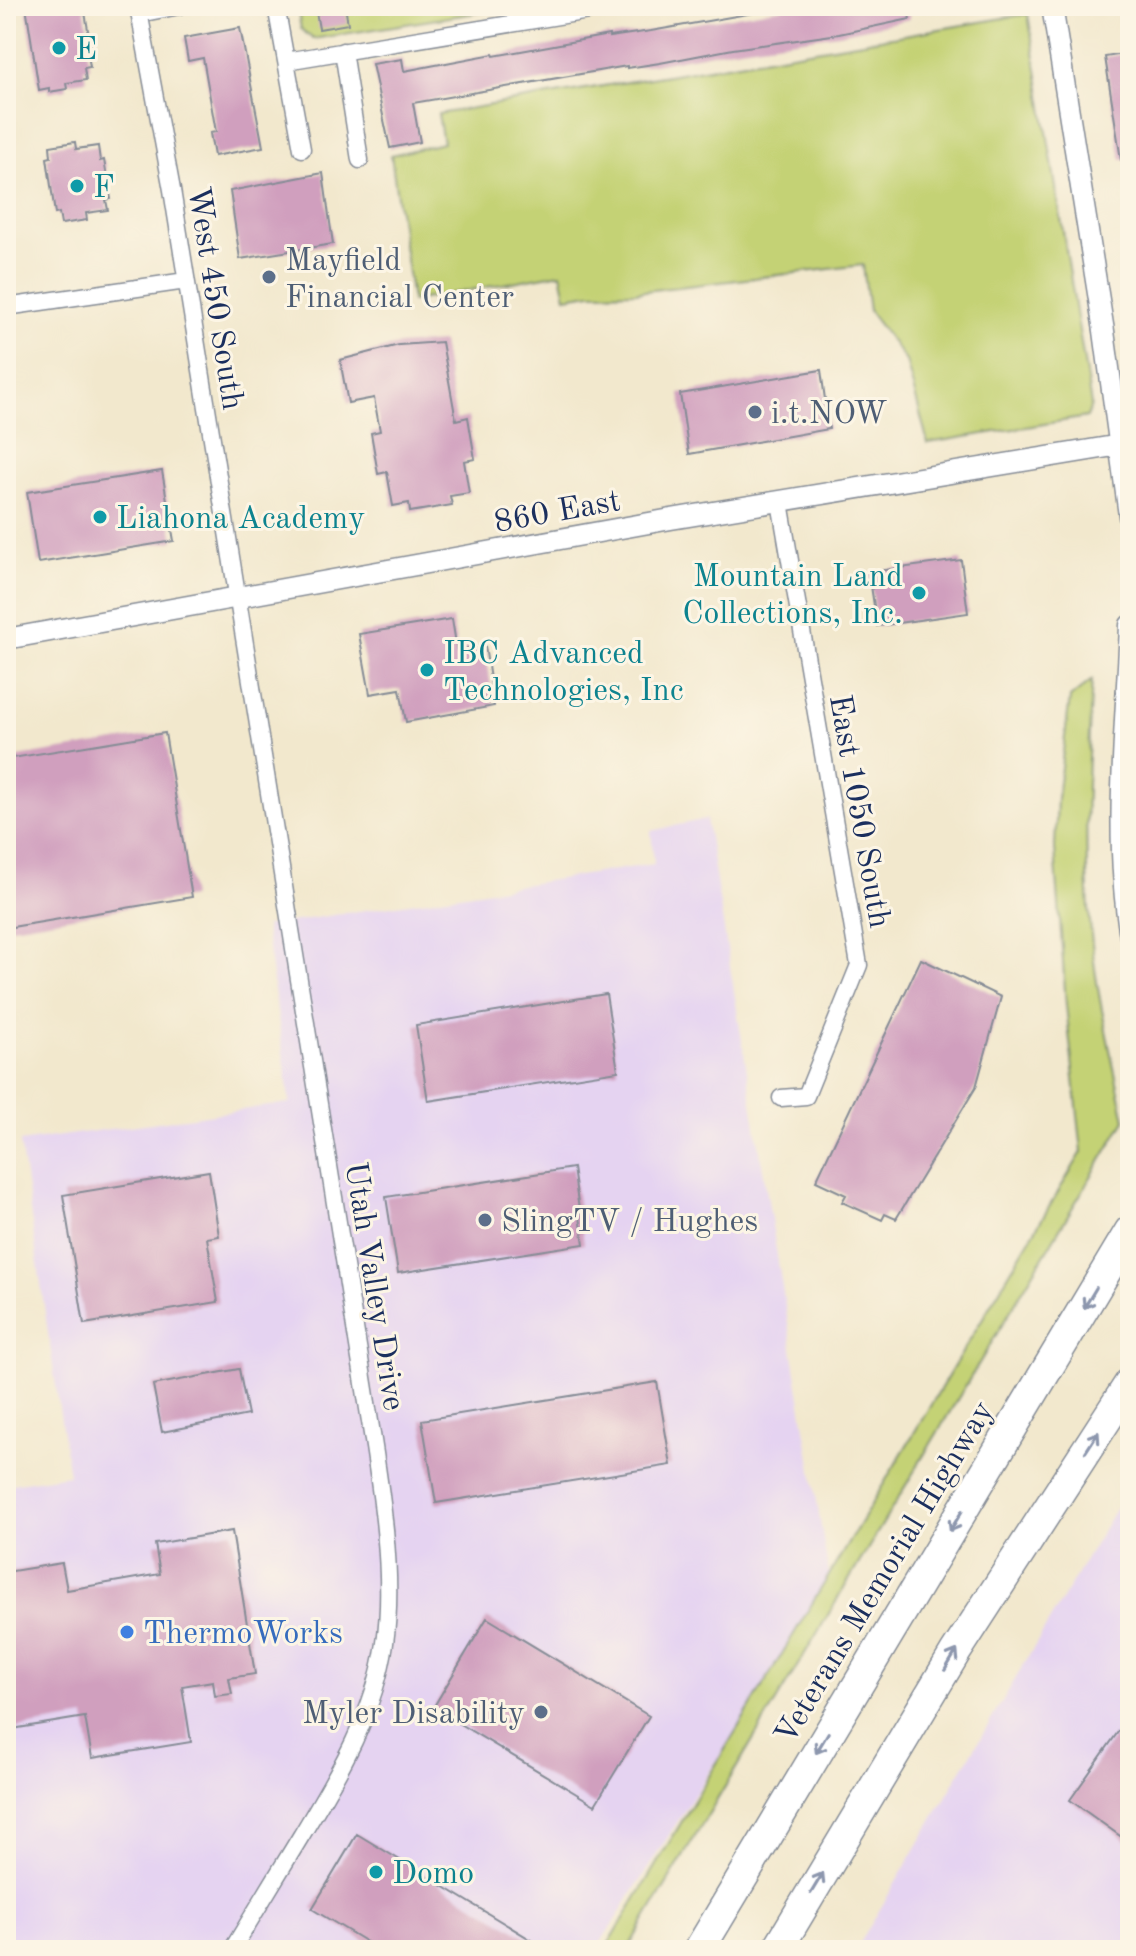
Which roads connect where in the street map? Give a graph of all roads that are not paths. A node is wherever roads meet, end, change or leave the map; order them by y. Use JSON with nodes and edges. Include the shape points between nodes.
{"nodes":[{"id":1,"x":179,"y":6,"type":"edge"},
{"id":2,"x":276,"y":6,"type":"edge"},
{"id":3,"x":619,"y":6,"type":"edge"},
{"id":4,"x":1052,"y":6,"type":"edge"},
{"id":5,"x":138,"y":10,"type":"edge"},
{"id":6,"x":343,"y":51,"type":"junction"},
{"id":7,"x":286,"y":61,"type":"junction"},
{"id":8,"x":302,"y":149,"type":"dead end"},
{"id":9,"x":360,"y":160,"type":"dead end"},
{"id":10,"x":186,"y":281,"type":"junction"},
{"id":11,"x":6,"y":307,"type":"edge"},
{"id":12,"x":1120,"y":445,"type":"junction"},
{"id":13,"x":780,"y":502,"type":"junction"},
{"id":14,"x":1130,"y":523,"type":"edge"},
{"id":15,"x":237,"y":599,"type":"junction"},
{"id":16,"x":1130,"y":625,"type":"edge"},
{"id":17,"x":6,"y":639,"type":"edge"},
{"id":18,"x":1130,"y":936,"type":"edge"},
{"id":19,"x":781,"y":1098,"type":"dead end"},
{"id":20,"x":1130,"y":1231,"type":"edge"},
{"id":21,"x":1130,"y":1383,"type":"edge"},
{"id":22,"x":232,"y":1950,"type":"edge"},
{"id":23,"x":699,"y":1950,"type":"edge"},
{"id":24,"x":777,"y":1950,"type":"edge"}],
"edges":[{"from":1,"to":5,"type":"street"},
{"from":2,"to":7,"type":"street"},
{"from":3,"to":6,"type":"street"},
{"from":4,"to":12,"type":"street"},
{"from":5,"to":10,"type":"street","name":"West 450 South"},
{"from":6,"to":7,"type":"street"},
{"from":6,"to":9,"type":"street"},
{"from":7,"to":8,"type":"street"},
{"from":10,"to":11,"type":"street"},
{"from":10,"to":15,"type":"street","name":"West 450 South"},
{"from":12,"to":13,"type":"street","name":"860 East"},
{"from":12,"to":14,"type":"street"},
{"from":13,"to":15,"type":"street","name":"860 East"},
{"from":13,"to":19,"type":"street","name":"East 1050 South","via":[[859,965],[806,1096]]},
{"from":15,"to":17,"type":"street","name":"860 East"},
{"from":15,"to":22,"type":"street","name":"Utah Valley Drive","via":[[369,1417],[388,1597],[380,1670],[362,1726]]},
{"from":16,"to":18,"type":"street","via":[[1123,805]]},
{"from":20,"to":23,"type":"highway","name":"Veterans Memorial Highway","one_way":true},
{"from":24,"to":21,"type":"highway","one_way":true,"via":[[955,1653]]}]}
